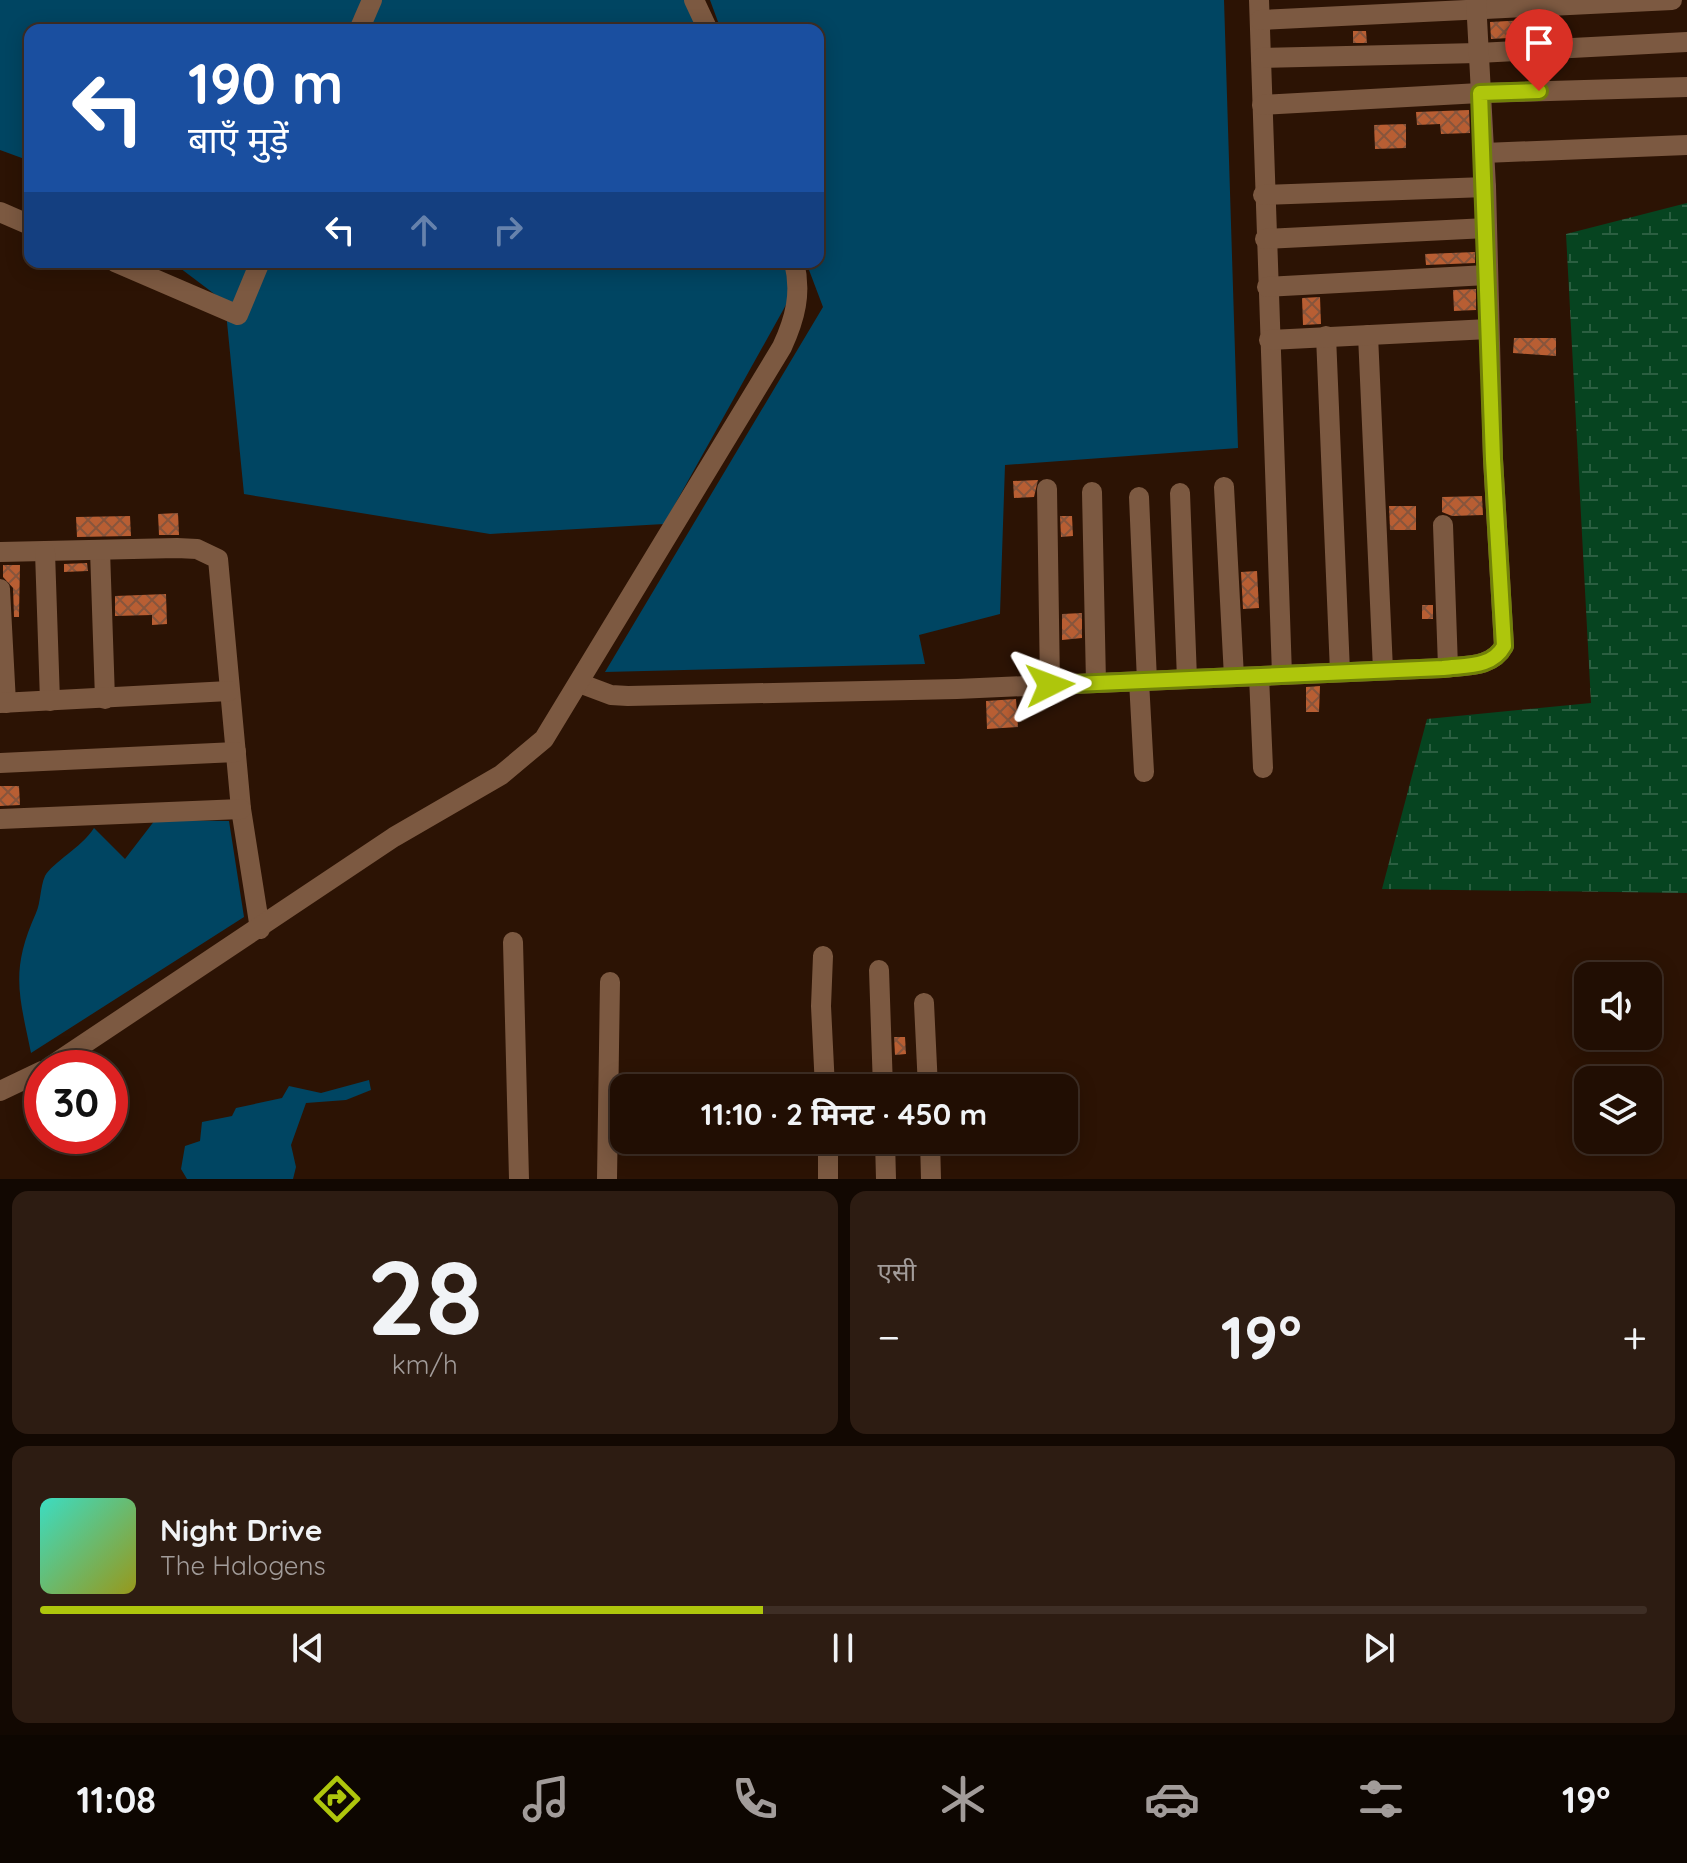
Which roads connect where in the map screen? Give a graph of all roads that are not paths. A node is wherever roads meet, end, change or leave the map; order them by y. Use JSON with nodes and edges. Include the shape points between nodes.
{"nodes":[{"id":1,"x":372,"y":0,"type":"edge"},
{"id":2,"x":694,"y":0,"type":"edge"},
{"id":3,"x":1672,"y":0,"type":"edge"},
{"id":4,"x":1476,"y":4,"type":"edge"},
{"id":5,"x":1259,"y":10,"type":"edge"},
{"id":6,"x":362,"y":24,"type":"edge"},
{"id":7,"x":705,"y":24,"type":"edge"},
{"id":8,"x":1687,"y":42,"type":"edge"},
{"id":9,"x":1478,"y":53,"type":"junction"},
{"id":10,"x":1261,"y":58,"type":"junction"},
{"id":11,"x":1687,"y":87,"type":"edge"},
{"id":12,"x":1480,"y":93,"type":"junction"},
{"id":13,"x":1262,"y":105,"type":"junction"},
{"id":14,"x":1687,"y":145,"type":"edge"},
{"id":15,"x":1484,"y":153,"type":"junction"},
{"id":16,"x":1486,"y":187,"type":"junction"},
{"id":17,"x":1263,"y":195,"type":"junction"},
{"id":18,"x":0,"y":212,"type":"edge"},
{"id":19,"x":24,"y":222,"type":"edge"},
{"id":20,"x":1487,"y":228,"type":"junction"},
{"id":21,"x":1265,"y":239,"type":"junction"},
{"id":22,"x":129,"y":268,"type":"edge"},
{"id":23,"x":258,"y":268,"type":"edge"},
{"id":24,"x":795,"y":268,"type":"edge"},
{"id":25,"x":1487,"y":275,"type":"junction"},
{"id":26,"x":1267,"y":287,"type":"junction"},
{"id":27,"x":1489,"y":329,"type":"junction"},
{"id":28,"x":1368,"y":335,"type":"junction"},
{"id":29,"x":1326,"y":336,"type":"junction"},
{"id":30,"x":1269,"y":340,"type":"junction"},
{"id":31,"x":1224,"y":487,"type":"dead end"},
{"id":32,"x":1047,"y":489,"type":"dead end"},
{"id":33,"x":1092,"y":492,"type":"dead end"},
{"id":34,"x":1180,"y":493,"type":"dead end"},
{"id":35,"x":1139,"y":497,"type":"dead end"},
{"id":36,"x":1443,"y":525,"type":"dead end"},
{"id":37,"x":100,"y":550,"type":"junction"},
{"id":38,"x":0,"y":552,"type":"edge"},
{"id":39,"x":45,"y":552,"type":"junction"},
{"id":40,"x":0,"y":589,"type":"edge"},
{"id":41,"x":1448,"y":667,"type":"junction"},
{"id":42,"x":1383,"y":670,"type":"junction"},
{"id":43,"x":1340,"y":672,"type":"junction"},
{"id":44,"x":1282,"y":675,"type":"junction"},
{"id":45,"x":1259,"y":676,"type":"junction"},
{"id":46,"x":1234,"y":677,"type":"junction"},
{"id":47,"x":1187,"y":679,"type":"junction"},
{"id":48,"x":1143,"y":681,"type":"junction"},
{"id":49,"x":579,"y":683,"type":"junction"},
{"id":50,"x":1096,"y":683,"type":"junction"},
{"id":51,"x":1050,"y":685,"type":"junction"},
{"id":52,"x":229,"y":691,"type":"junction"},
{"id":53,"x":105,"y":699,"type":"junction"},
{"id":54,"x":50,"y":701,"type":"junction"},
{"id":55,"x":3,"y":703,"type":"edge"},
{"id":56,"x":236,"y":752,"type":"junction"},
{"id":57,"x":0,"y":763,"type":"edge"},
{"id":58,"x":1263,"y":768,"type":"dead end"},
{"id":59,"x":1144,"y":772,"type":"dead end"},
{"id":60,"x":241,"y":809,"type":"junction"},
{"id":61,"x":0,"y":819,"type":"edge"},
{"id":62,"x":260,"y":929,"type":"junction"},
{"id":63,"x":513,"y":942,"type":"dead end"},
{"id":64,"x":823,"y":956,"type":"dead end"},
{"id":65,"x":879,"y":970,"type":"dead end"},
{"id":66,"x":610,"y":982,"type":"dead end"},
{"id":67,"x":924,"y":1003,"type":"dead end"},
{"id":68,"x":75,"y":1050,"type":"edge"},
{"id":69,"x":824,"y":1074,"type":"edge"},
{"id":70,"x":883,"y":1074,"type":"edge"},
{"id":71,"x":927,"y":1074,"type":"edge"},
{"id":72,"x":24,"y":1080,"type":"edge"},
{"id":73,"x":0,"y":1091,"type":"edge"},
{"id":74,"x":828,"y":1154,"type":"edge"},
{"id":75,"x":885,"y":1154,"type":"edge"},
{"id":76,"x":930,"y":1154,"type":"edge"},
{"id":77,"x":519,"y":1179,"type":"edge"},
{"id":78,"x":607,"y":1179,"type":"edge"},
{"id":79,"x":828,"y":1179,"type":"edge"},
{"id":80,"x":886,"y":1179,"type":"edge"},
{"id":81,"x":931,"y":1179,"type":"edge"}],
"edges":[{"from":1,"to":6,"type":"street"},
{"from":2,"to":7,"type":"street"},
{"from":3,"to":4,"type":"street"},
{"from":4,"to":5,"type":"street"},
{"from":4,"to":9,"type":"street"},
{"from":5,"to":10,"type":"street"},
{"from":8,"to":9,"type":"street"},
{"from":9,"to":10,"type":"street"},
{"from":9,"to":12,"type":"street"},
{"from":10,"to":13,"type":"street"},
{"from":11,"to":12,"type":"street"},
{"from":12,"to":13,"type":"street"},
{"from":12,"to":15,"type":"street"},
{"from":13,"to":17,"type":"street"},
{"from":14,"to":15,"type":"street"},
{"from":15,"to":16,"type":"street"},
{"from":16,"to":17,"type":"street"},
{"from":16,"to":20,"type":"street"},
{"from":17,"to":21,"type":"street"},
{"from":18,"to":19,"type":"street"},
{"from":20,"to":21,"type":"street"},
{"from":20,"to":25,"type":"street"},
{"from":21,"to":26,"type":"street"},
{"from":22,"to":23,"type":"street","via":[[238,315]]},
{"from":24,"to":49,"type":"street","via":[[796,317],[782,347]]},
{"from":25,"to":26,"type":"street"},
{"from":25,"to":27,"type":"street"},
{"from":26,"to":30,"type":"street"},
{"from":27,"to":28,"type":"street"},
{"from":27,"to":41,"type":"street","via":[[1504,646],[1488,663]]},
{"from":28,"to":29,"type":"street"},
{"from":28,"to":42,"type":"street"},
{"from":29,"to":30,"type":"street"},
{"from":29,"to":43,"type":"street"},
{"from":30,"to":44,"type":"street"},
{"from":31,"to":46,"type":"street"},
{"from":32,"to":51,"type":"street"},
{"from":33,"to":50,"type":"street"},
{"from":34,"to":47,"type":"street"},
{"from":35,"to":48,"type":"street"},
{"from":36,"to":41,"type":"street"},
{"from":37,"to":39,"type":"street"},
{"from":37,"to":52,"type":"street","via":[[197,549],[218,559]]},
{"from":37,"to":53,"type":"street"},
{"from":38,"to":39,"type":"street"},
{"from":39,"to":54,"type":"street"},
{"from":40,"to":55,"type":"street"},
{"from":41,"to":42,"type":"street"},
{"from":42,"to":43,"type":"street"},
{"from":43,"to":44,"type":"street"},
{"from":44,"to":45,"type":"street"},
{"from":45,"to":46,"type":"street"},
{"from":45,"to":58,"type":"street"},
{"from":46,"to":47,"type":"street"},
{"from":47,"to":48,"type":"street"},
{"from":48,"to":50,"type":"street"},
{"from":48,"to":59,"type":"street"},
{"from":49,"to":51,"type":"street","via":[[611,695],[652,697]]},
{"from":49,"to":62,"type":"street","via":[[554,727],[532,752],[394,837]]},
{"from":50,"to":51,"type":"street"},
{"from":52,"to":53,"type":"street"},
{"from":52,"to":56,"type":"street"},
{"from":53,"to":54,"type":"street"},
{"from":54,"to":55,"type":"street"},
{"from":56,"to":57,"type":"street"},
{"from":56,"to":60,"type":"street"},
{"from":60,"to":61,"type":"street"},
{"from":60,"to":62,"type":"street"},
{"from":62,"to":68,"type":"street"},
{"from":63,"to":77,"type":"street"},
{"from":64,"to":69,"type":"street"},
{"from":65,"to":70,"type":"street"},
{"from":66,"to":78,"type":"street"},
{"from":67,"to":71,"type":"street"},
{"from":72,"to":73,"type":"street"},
{"from":74,"to":79,"type":"street"},
{"from":75,"to":80,"type":"street"},
{"from":76,"to":81,"type":"street"}]}
